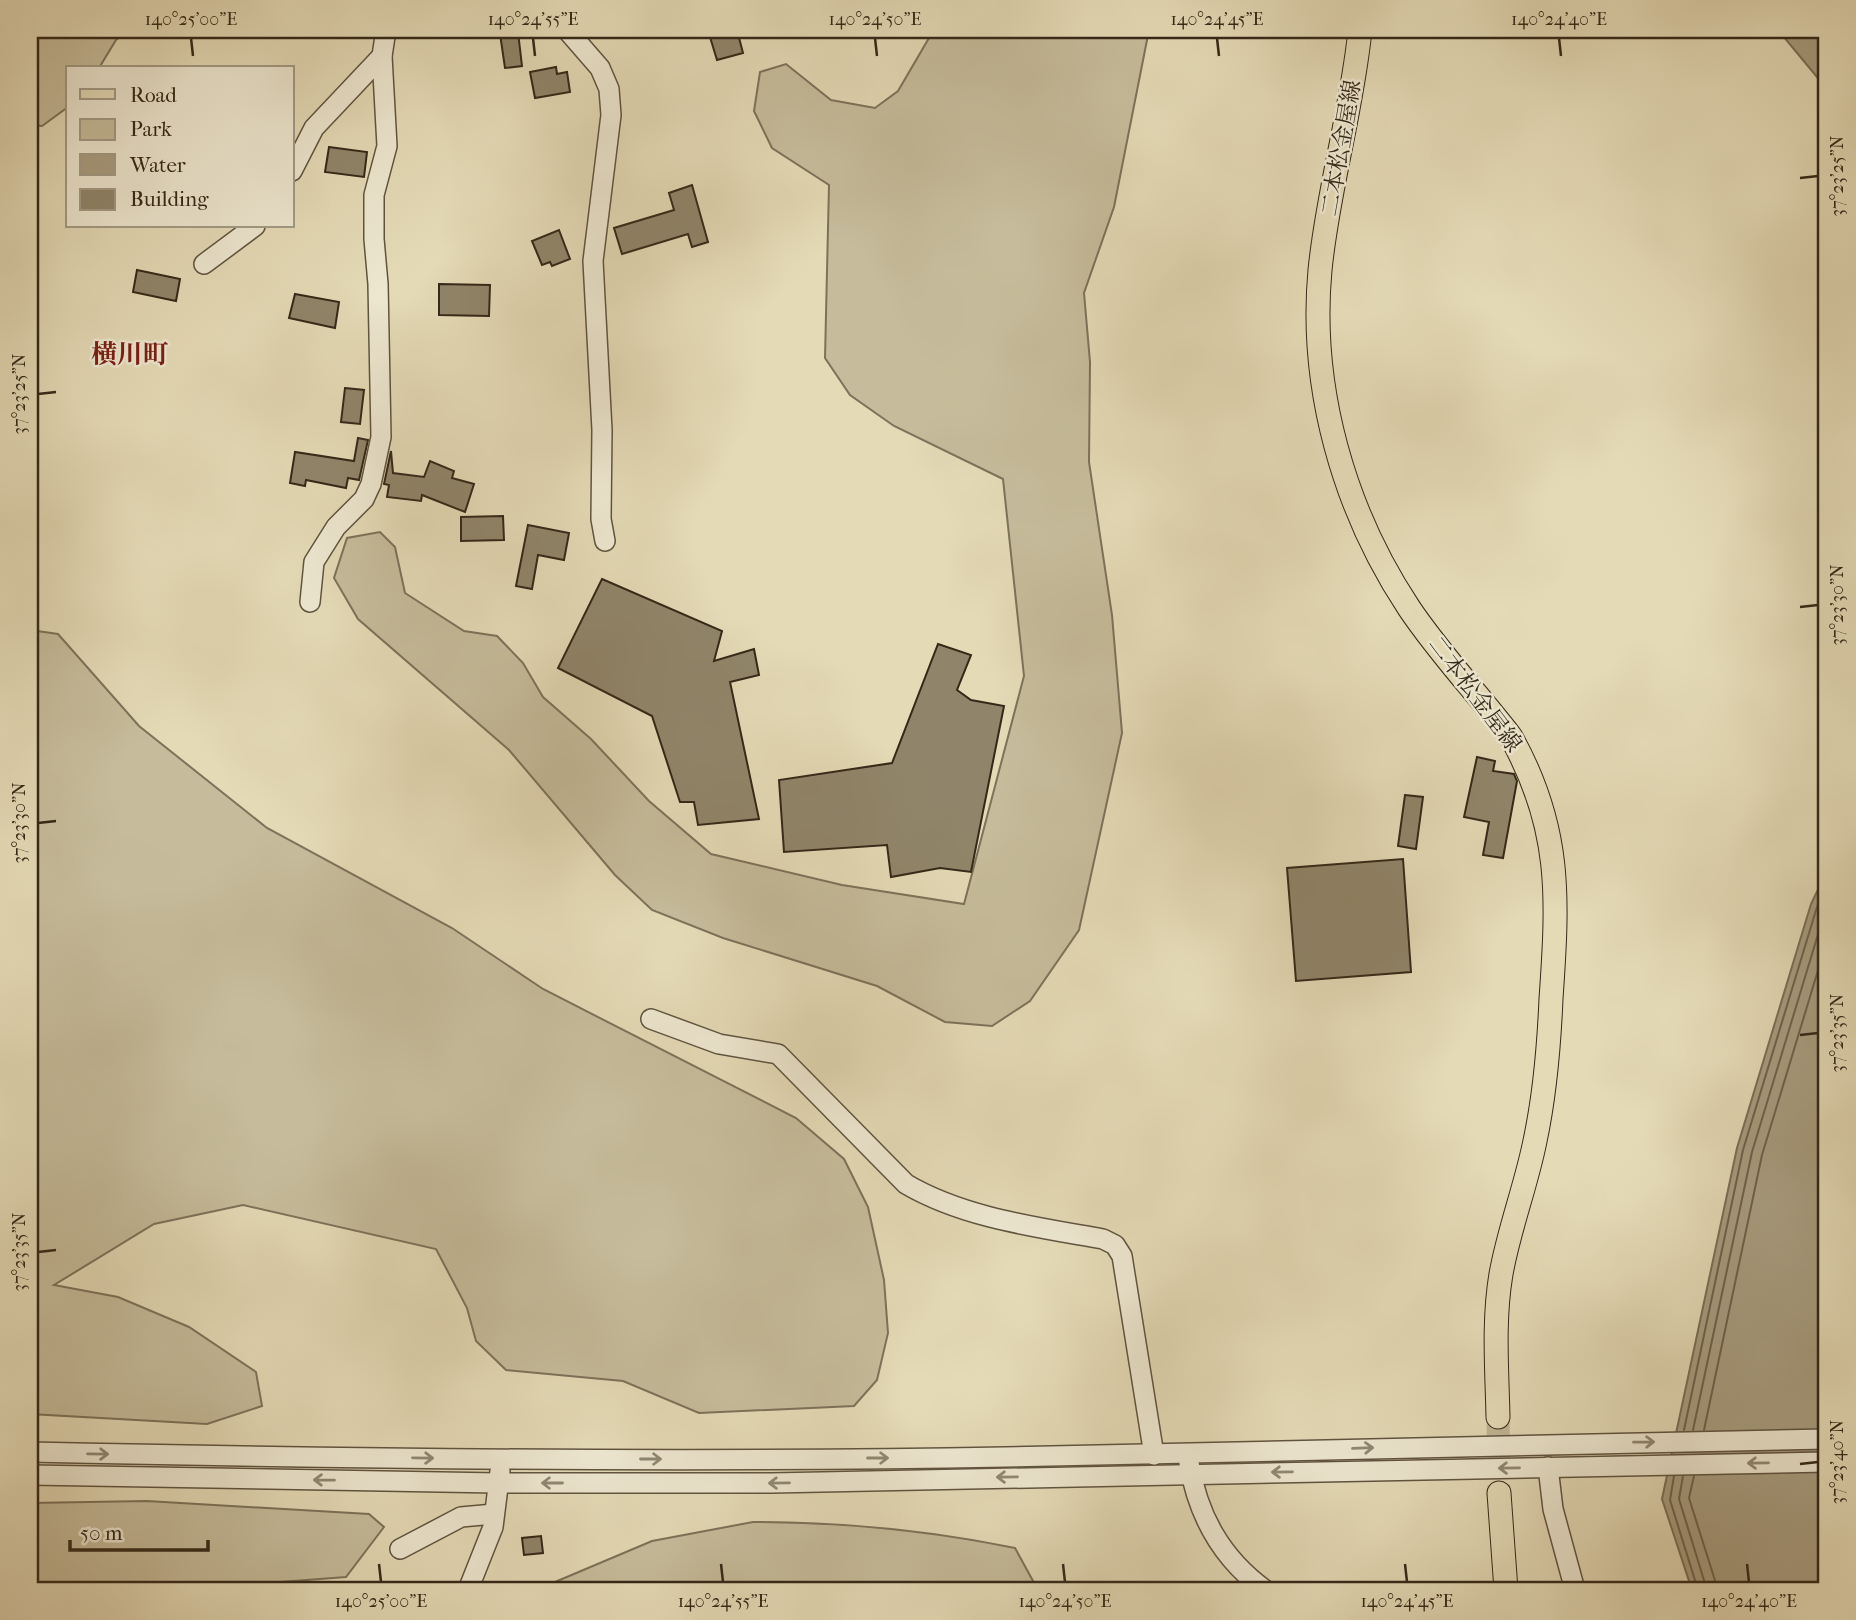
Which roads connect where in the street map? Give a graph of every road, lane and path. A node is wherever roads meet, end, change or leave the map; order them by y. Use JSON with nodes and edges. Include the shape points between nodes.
{"nodes":[{"id":1,"x":386,"y":30,"type":"edge"},
{"id":2,"x":567,"y":30,"type":"edge"},
{"id":3,"x":1360,"y":30,"type":"edge"},
{"id":4,"x":382,"y":56,"type":"junction"},
{"id":5,"x":294,"y":167,"type":"edge"},
{"id":6,"x":252,"y":228,"type":"edge"},
{"id":7,"x":204,"y":264,"type":"dead end"},
{"id":8,"x":605,"y":541,"type":"dead end"},
{"id":9,"x":310,"y":601,"type":"dead end"},
{"id":10,"x":651,"y":1019,"type":"dead end"},
{"id":11,"x":1498,"y":1417,"type":"tunnel mouth"},
{"id":12,"x":1826,"y":1439,"type":"edge"},
{"id":13,"x":30,"y":1452,"type":"edge"},
{"id":14,"x":1154,"y":1455,"type":"junction"},
{"id":15,"x":502,"y":1459,"type":"junction"},
{"id":16,"x":1826,"y":1462,"type":"edge"},
{"id":17,"x":1189,"y":1464,"type":"junction"},
{"id":18,"x":1548,"y":1467,"type":"junction"},
{"id":19,"x":30,"y":1475,"type":"edge"},
{"id":20,"x":498,"y":1483,"type":"junction"},
{"id":21,"x":1499,"y":1493,"type":"tunnel mouth"},
{"id":22,"x":494,"y":1514,"type":"junction"},
{"id":23,"x":400,"y":1549,"type":"dead end"},
{"id":24,"x":468,"y":1590,"type":"edge"},
{"id":25,"x":1265,"y":1590,"type":"edge"},
{"id":26,"x":1506,"y":1590,"type":"edge"},
{"id":27,"x":1576,"y":1590,"type":"edge"}],
"edges":[{"from":1,"to":4,"type":"street"},
{"from":2,"to":8,"type":"street","via":[[600,68],[609,89],[611,115],[593,261]]},
{"from":3,"to":11,"type":"main road","name":"二本松金屋線","via":[[1320,274],[1318,334],[1335,442],[1354,502],[1409,608],[1522,757],[1544,809],[1555,864],[1556,929],[1536,1139],[1501,1277]]},
{"from":4,"to":5,"type":"street","via":[[314,128]]},
{"from":4,"to":9,"type":"street","via":[[387,146],[374,195],[381,437],[368,492],[336,527],[314,562]]},
{"from":6,"to":7,"type":"street"},
{"from":10,"to":14,"type":"street","via":[[719,1044],[778,1054],[906,1184],[931,1199],[1115,1245],[1122,1256]]},
{"from":17,"to":12,"type":"street","one_way":true,"via":[[1575,1443]]},
{"from":13,"to":15,"type":"street","one_way":true},
{"from":15,"to":14,"type":"street","one_way":true},
{"from":14,"to":17,"type":"street"},
{"from":15,"to":20,"type":"street"},
{"from":16,"to":18,"type":"street","one_way":true},
{"from":18,"to":17,"type":"street","one_way":true},
{"from":17,"to":20,"type":"street","one_way":true,"via":[[772,1483]]},
{"from":17,"to":25,"type":"street","via":[[1213,1536],[1248,1578]]},
{"from":18,"to":27,"type":"street","via":[[1553,1508]]},
{"from":20,"to":19,"type":"street","one_way":true},
{"from":20,"to":22,"type":"street"},
{"from":21,"to":26,"type":"main road"},
{"from":22,"to":23,"type":"street","via":[[461,1517]]},
{"from":22,"to":24,"type":"street"}]}
